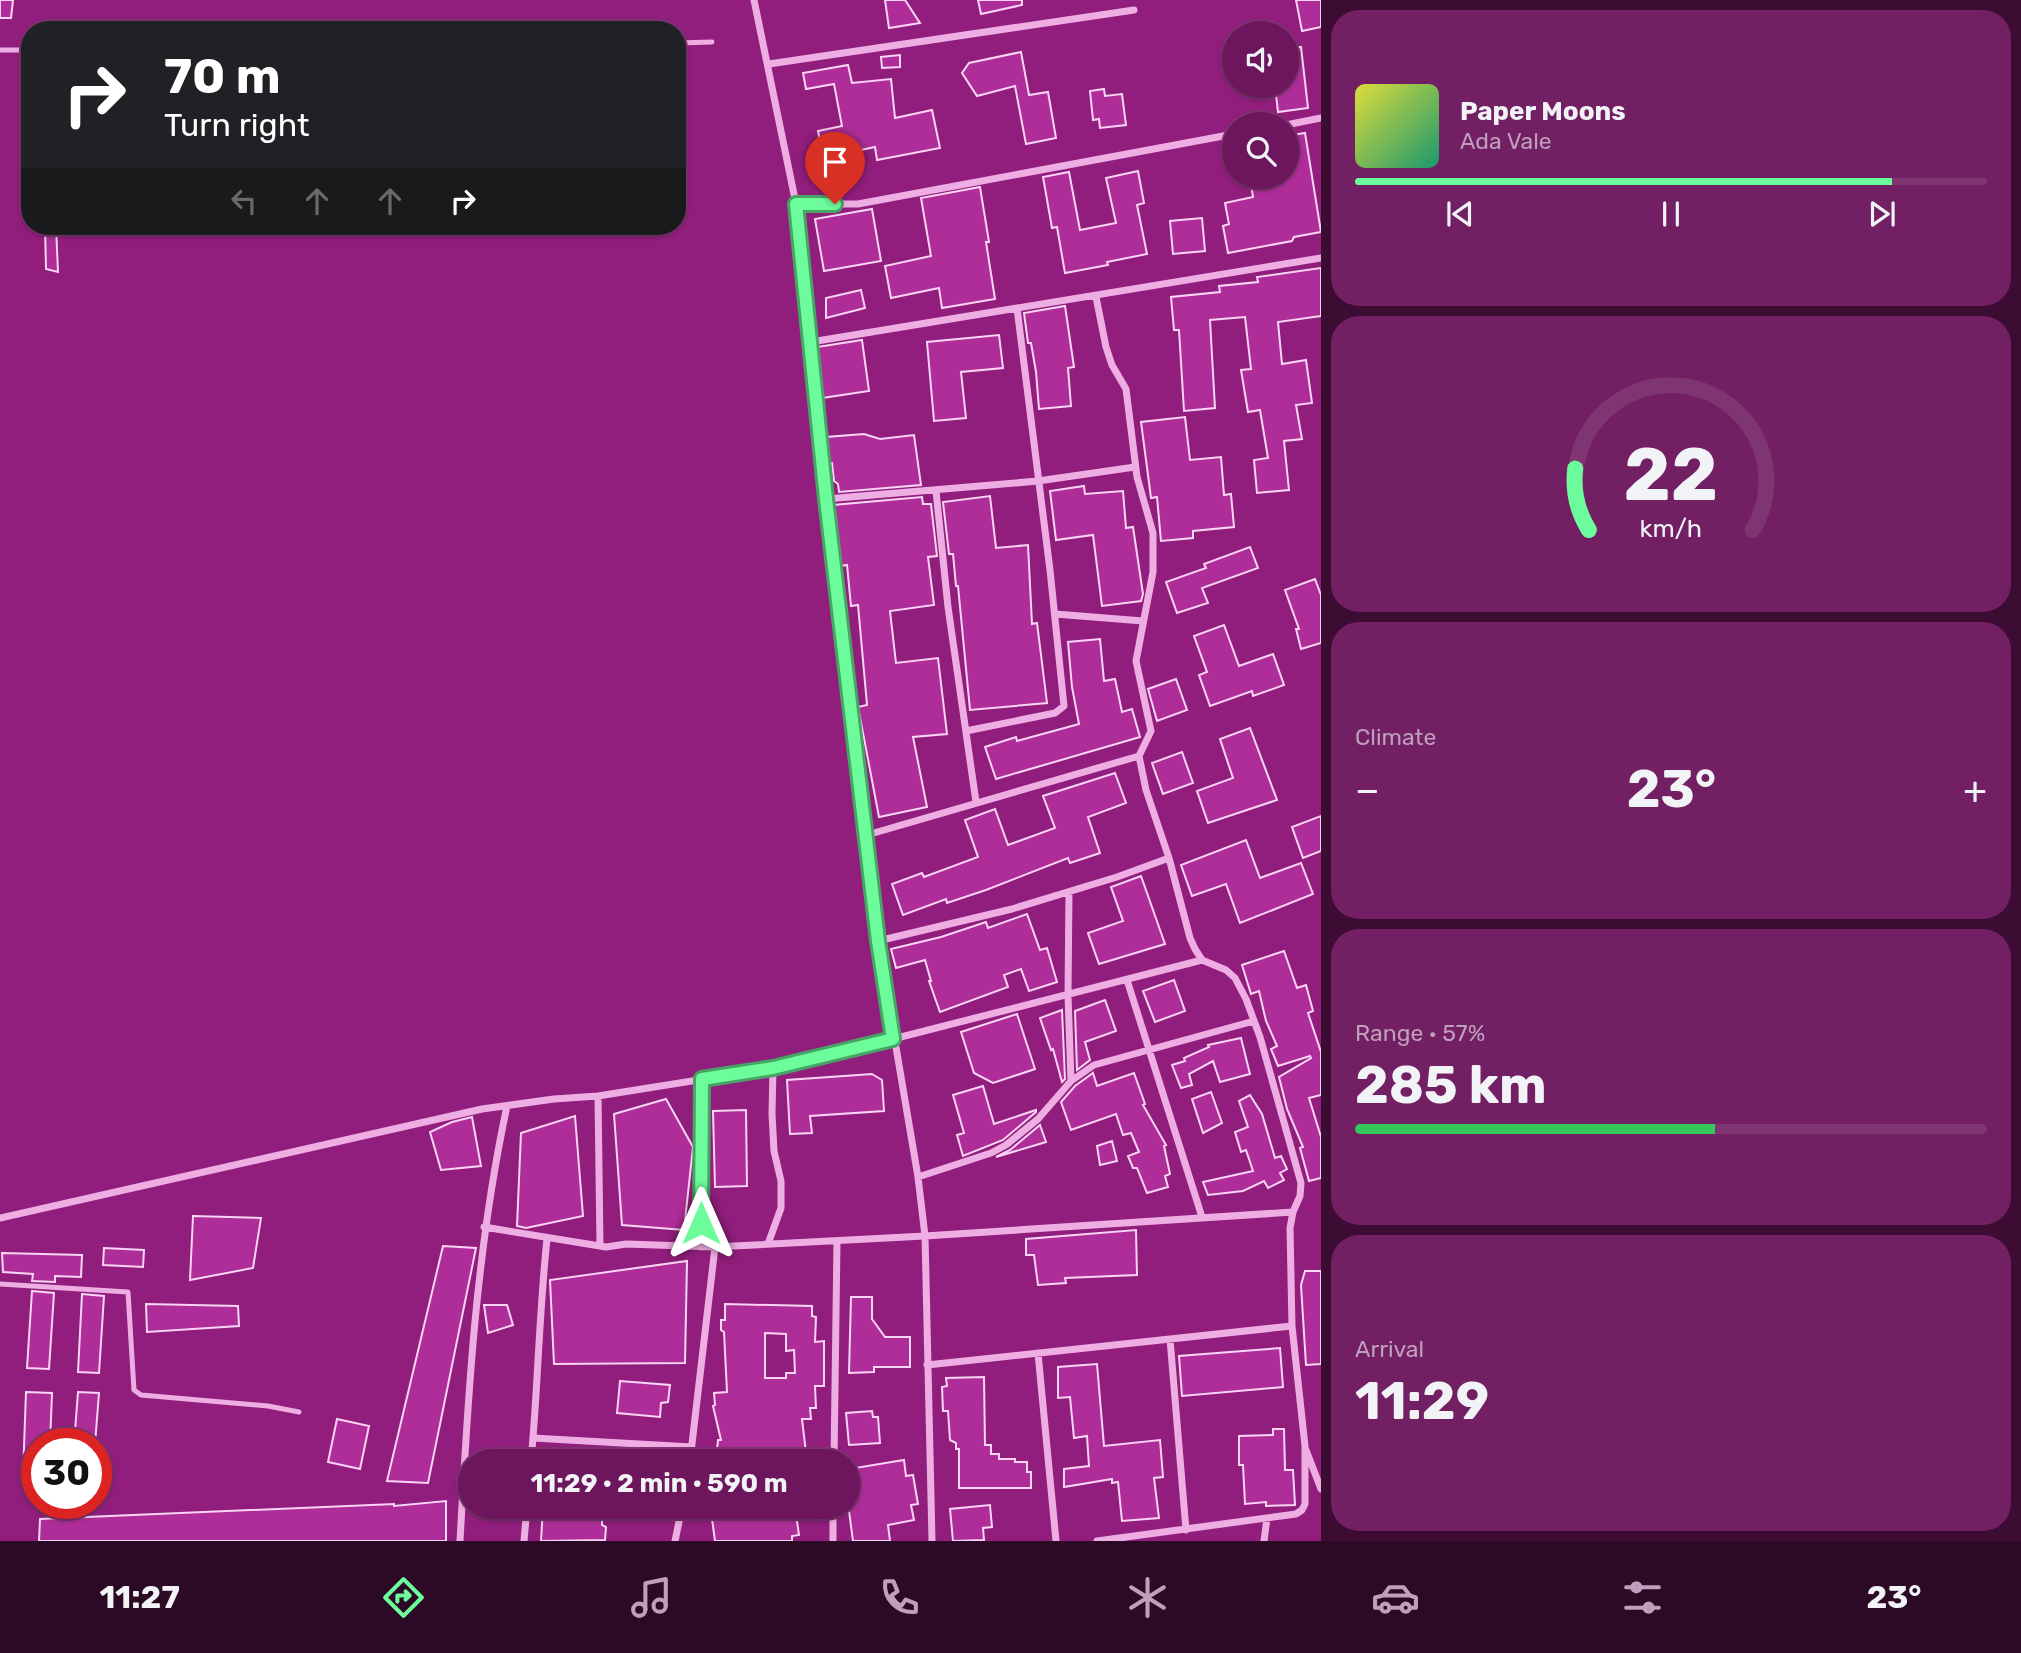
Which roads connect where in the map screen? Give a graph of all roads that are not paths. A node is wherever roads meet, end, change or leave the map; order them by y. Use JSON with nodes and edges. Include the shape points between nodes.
{"nodes":[{"id":1,"x":754,"y":0,"type":"edge"},
{"id":2,"x":1134,"y":10,"type":"dead end"},
{"id":3,"x":712,"y":42,"type":"dead end"},
{"id":4,"x":686,"y":43,"type":"edge"},
{"id":5,"x":0,"y":50,"type":"edge"},
{"id":6,"x":21,"y":50,"type":"edge"},
{"id":7,"x":769,"y":64,"type":"junction"},
{"id":8,"x":1321,"y":118,"type":"edge"},
{"id":9,"x":1299,"y":122,"type":"edge"},
{"id":10,"x":1222,"y":136,"type":"edge"},
{"id":11,"x":796,"y":204,"type":"junction"},
{"id":12,"x":1321,"y":258,"type":"edge"},
{"id":13,"x":1096,"y":297,"type":"junction"},
{"id":14,"x":1017,"y":308,"type":"junction"},
{"id":15,"x":811,"y":342,"type":"junction"},
{"id":16,"x":1135,"y":467,"type":"junction"},
{"id":17,"x":1038,"y":481,"type":"junction"},
{"id":18,"x":936,"y":491,"type":"junction"},
{"id":19,"x":826,"y":499,"type":"junction"},
{"id":20,"x":1055,"y":614,"type":"junction"},
{"id":21,"x":1143,"y":621,"type":"junction"},
{"id":22,"x":966,"y":731,"type":"junction"},
{"id":23,"x":1139,"y":756,"type":"junction"},
{"id":24,"x":976,"y":802,"type":"junction"},
{"id":25,"x":867,"y":835,"type":"junction"},
{"id":26,"x":1169,"y":858,"type":"junction"},
{"id":27,"x":1069,"y":892,"type":"junction"},
{"id":28,"x":878,"y":941,"type":"junction"},
{"id":29,"x":1202,"y":960,"type":"junction"},
{"id":30,"x":1127,"y":980,"type":"junction"},
{"id":31,"x":1068,"y":995,"type":"junction"},
{"id":32,"x":1254,"y":1021,"type":"junction"},
{"id":33,"x":893,"y":1039,"type":"junction"},
{"id":34,"x":1150,"y":1050,"type":"junction"},
{"id":35,"x":773,"y":1068,"type":"junction"},
{"id":36,"x":702,"y":1079,"type":"junction"},
{"id":37,"x":1071,"y":1081,"type":"junction"},
{"id":38,"x":598,"y":1096,"type":"junction"},
{"id":39,"x":507,"y":1106,"type":"junction"},
{"id":40,"x":918,"y":1177,"type":"junction"},
{"id":41,"x":1293,"y":1212,"type":"junction"},
{"id":42,"x":1202,"y":1217,"type":"junction"},
{"id":43,"x":0,"y":1218,"type":"edge"},
{"id":44,"x":484,"y":1227,"type":"junction"},
{"id":45,"x":925,"y":1236,"type":"junction"},
{"id":46,"x":547,"y":1239,"type":"junction"},
{"id":47,"x":837,"y":1241,"type":"junction"},
{"id":48,"x":768,"y":1244,"type":"junction"},
{"id":49,"x":600,"y":1246,"type":"junction"},
{"id":50,"x":701,"y":1247,"type":"junction"},
{"id":51,"x":715,"y":1248,"type":"junction"},
{"id":52,"x":0,"y":1284,"type":"edge"},
{"id":53,"x":1292,"y":1326,"type":"junction"},
{"id":54,"x":1170,"y":1339,"type":"junction"},
{"id":55,"x":1038,"y":1353,"type":"junction"},
{"id":56,"x":927,"y":1365,"type":"junction"},
{"id":57,"x":299,"y":1412,"type":"dead end"},
{"id":58,"x":533,"y":1438,"type":"junction"},
{"id":59,"x":1305,"y":1446,"type":"junction"},
{"id":60,"x":692,"y":1447,"type":"joint"},
{"id":61,"x":532,"y":1449,"type":"edge"},
{"id":62,"x":834,"y":1449,"type":"edge"},
{"id":63,"x":1321,"y":1489,"type":"edge"},
{"id":64,"x":1267,"y":1518,"type":"junction"},
{"id":65,"x":526,"y":1519,"type":"edge"},
{"id":66,"x":680,"y":1519,"type":"edge"},
{"id":67,"x":834,"y":1519,"type":"edge"},
{"id":68,"x":1186,"y":1530,"type":"junction"},
{"id":69,"x":1138,"y":1538,"type":"edge"},
{"id":70,"x":460,"y":1541,"type":"edge"},
{"id":71,"x":524,"y":1541,"type":"edge"},
{"id":72,"x":675,"y":1541,"type":"edge"},
{"id":73,"x":833,"y":1541,"type":"edge"},
{"id":74,"x":932,"y":1541,"type":"edge"},
{"id":75,"x":1056,"y":1541,"type":"edge"},
{"id":76,"x":1097,"y":1541,"type":"edge"},
{"id":77,"x":1264,"y":1541,"type":"edge"}],
"edges":[{"from":1,"to":7,"type":"street"},
{"from":2,"to":7,"type":"street"},
{"from":3,"to":4,"type":"lane"},
{"from":5,"to":6,"type":"lane"},
{"from":7,"to":11,"type":"street"},
{"from":8,"to":9,"type":"street"},
{"from":10,"to":11,"type":"street","via":[[858,204]]},
{"from":11,"to":15,"type":"street"},
{"from":12,"to":13,"type":"street"},
{"from":13,"to":14,"type":"street"},
{"from":13,"to":16,"type":"street","via":[[1109,355],[1126,389]]},
{"from":14,"to":15,"type":"street"},
{"from":14,"to":17,"type":"street"},
{"from":15,"to":19,"type":"street"},
{"from":16,"to":17,"type":"street"},
{"from":16,"to":21,"type":"street","via":[[1154,545]]},
{"from":17,"to":18,"type":"street"},
{"from":17,"to":20,"type":"street"},
{"from":18,"to":19,"type":"street"},
{"from":18,"to":22,"type":"street"},
{"from":19,"to":25,"type":"street"},
{"from":20,"to":21,"type":"street"},
{"from":20,"to":22,"type":"street","via":[[1062,709]]},
{"from":21,"to":23,"type":"street","via":[[1137,669],[1151,731]]},
{"from":22,"to":24,"type":"street"},
{"from":23,"to":24,"type":"street"},
{"from":23,"to":26,"type":"street"},
{"from":24,"to":25,"type":"street"},
{"from":25,"to":28,"type":"street"},
{"from":26,"to":27,"type":"street"},
{"from":26,"to":29,"type":"street","via":[[1190,938]]},
{"from":27,"to":28,"type":"street"},
{"from":27,"to":31,"type":"street"},
{"from":28,"to":33,"type":"street"},
{"from":29,"to":30,"type":"street"},
{"from":29,"to":32,"type":"street","via":[[1235,978]]},
{"from":30,"to":31,"type":"street"},
{"from":30,"to":34,"type":"street"},
{"from":31,"to":33,"type":"street"},
{"from":31,"to":37,"type":"street"},
{"from":32,"to":34,"type":"street"},
{"from":32,"to":41,"type":"street","via":[[1301,1183]]},
{"from":33,"to":35,"type":"street"},
{"from":33,"to":40,"type":"street"},
{"from":34,"to":37,"type":"street","via":[[1094,1065]]},
{"from":34,"to":42,"type":"street"},
{"from":35,"to":36,"type":"street"},
{"from":35,"to":48,"type":"street","via":[[774,1151],[781,1208]]},
{"from":36,"to":38,"type":"street"},
{"from":36,"to":50,"type":"street"},
{"from":37,"to":40,"type":"street","via":[[1038,1119],[1006,1145]]},
{"from":38,"to":39,"type":"street"},
{"from":38,"to":49,"type":"street"},
{"from":39,"to":43,"type":"street"},
{"from":39,"to":44,"type":"street"},
{"from":40,"to":45,"type":"street"},
{"from":41,"to":42,"type":"street"},
{"from":41,"to":53,"type":"street"},
{"from":42,"to":45,"type":"street"},
{"from":44,"to":46,"type":"street"},
{"from":44,"to":70,"type":"street","via":[[470,1362]]},
{"from":45,"to":47,"type":"street"},
{"from":45,"to":56,"type":"street"},
{"from":46,"to":49,"type":"street"},
{"from":46,"to":58,"type":"street"},
{"from":47,"to":48,"type":"street"},
{"from":47,"to":62,"type":"street"},
{"from":48,"to":51,"type":"street"},
{"from":49,"to":50,"type":"street"},
{"from":50,"to":51,"type":"street"},
{"from":51,"to":60,"type":"street"},
{"from":52,"to":57,"type":"lane","via":[[128,1292],[134,1390],[141,1395]]},
{"from":53,"to":54,"type":"street"},
{"from":53,"to":59,"type":"street"},
{"from":54,"to":55,"type":"street"},
{"from":54,"to":68,"type":"street"},
{"from":55,"to":56,"type":"street"},
{"from":55,"to":75,"type":"street"},
{"from":56,"to":74,"type":"street"},
{"from":58,"to":60,"type":"street"},
{"from":58,"to":61,"type":"street"},
{"from":59,"to":63,"type":"street"},
{"from":59,"to":64,"type":"street","via":[[1302,1510]]},
{"from":64,"to":68,"type":"street"},
{"from":64,"to":77,"type":"street"},
{"from":65,"to":71,"type":"street"},
{"from":66,"to":72,"type":"street"},
{"from":67,"to":73,"type":"street"},
{"from":68,"to":69,"type":"street"},
{"from":69,"to":76,"type":"street"}]}
